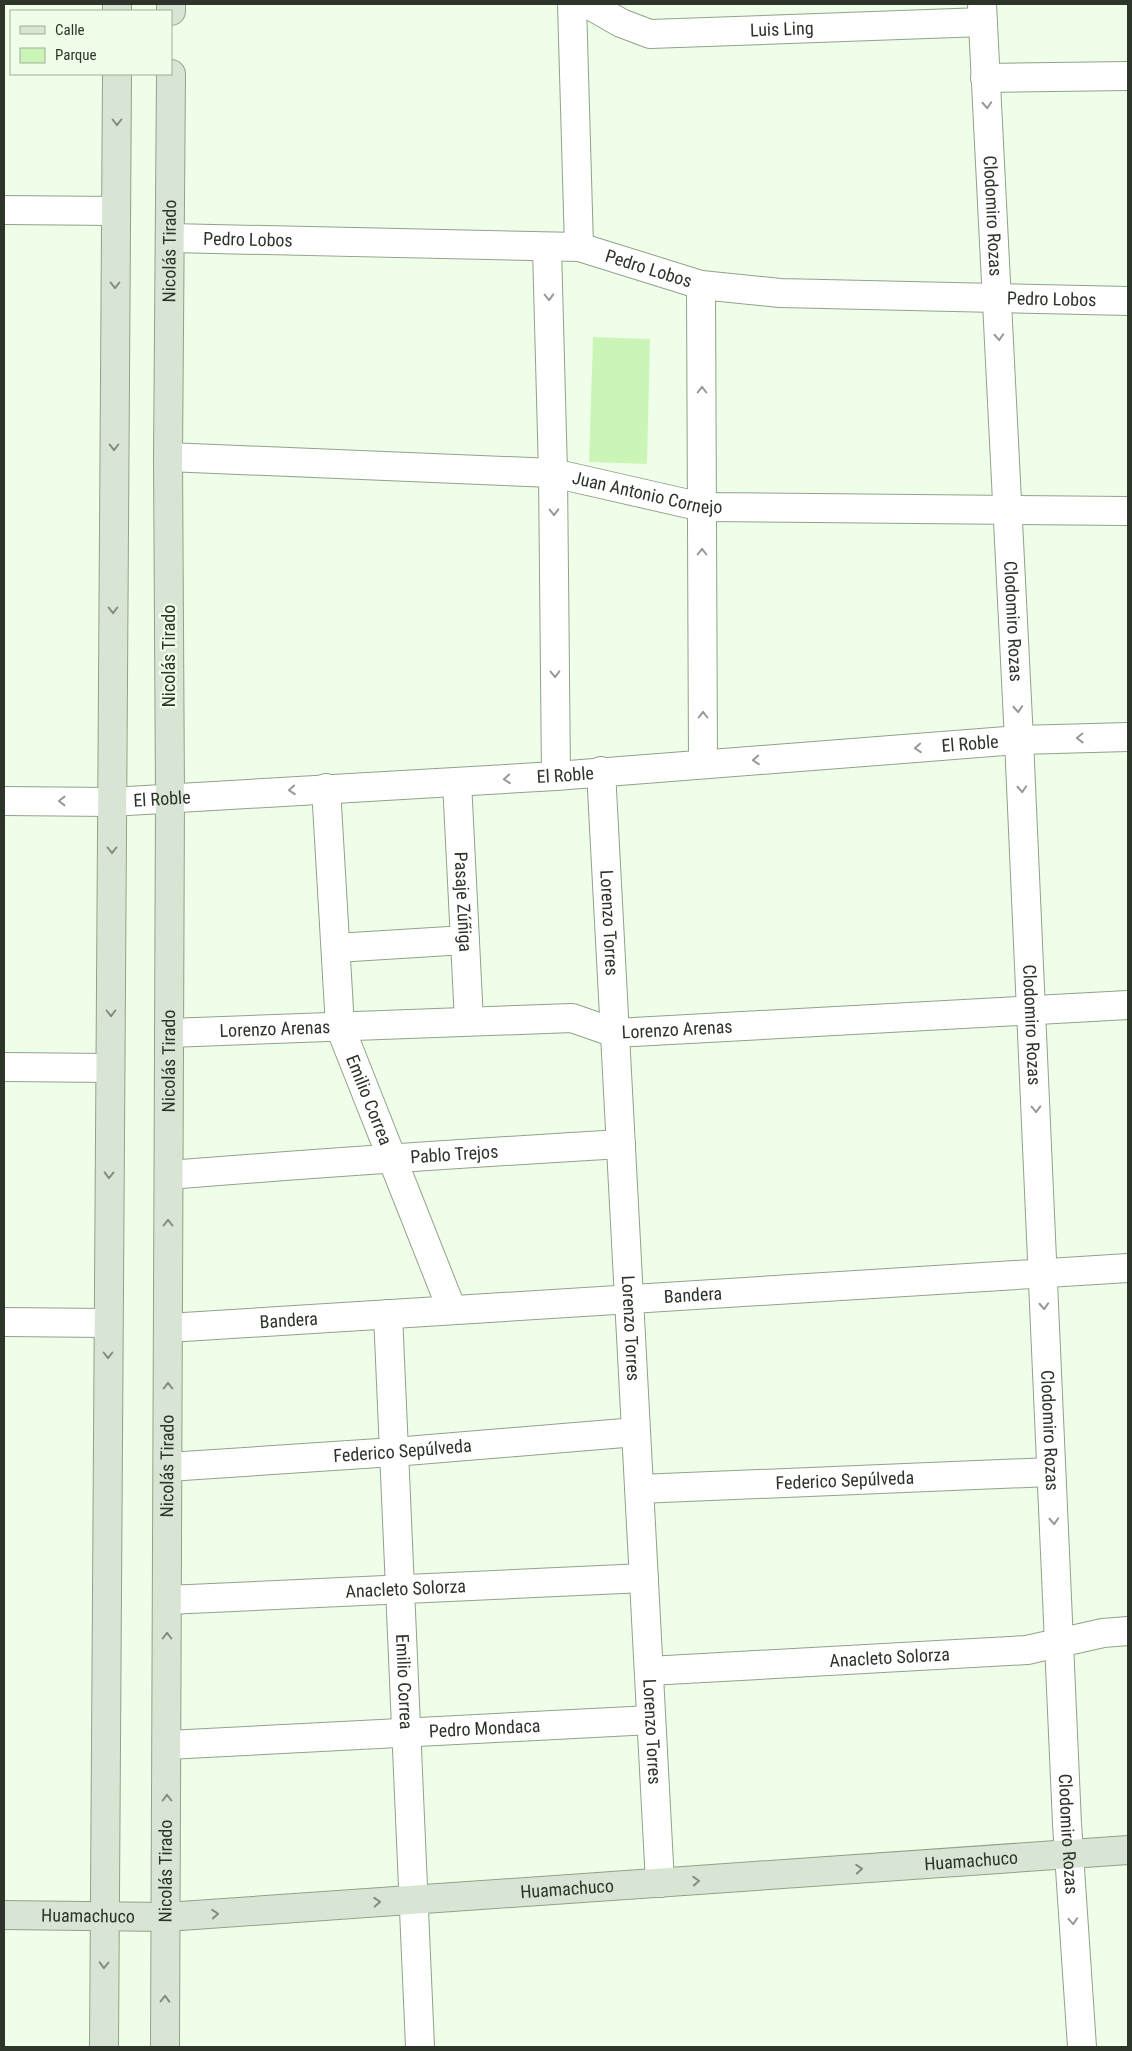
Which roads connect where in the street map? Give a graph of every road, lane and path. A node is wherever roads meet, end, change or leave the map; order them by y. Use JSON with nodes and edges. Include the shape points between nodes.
{"nodes":[{"id":1,"x":572,"y":4,"type":"edge"},
{"id":2,"x":588,"y":4,"type":"edge"},
{"id":3,"x":982,"y":13,"type":"edge"},
{"id":4,"x":117,"y":75,"type":"edge"},
{"id":5,"x":171,"y":75,"type":"edge"},
{"id":6,"x":1128,"y":76,"type":"edge"},
{"id":7,"x":985,"y":78,"type":"junction"},
{"id":8,"x":4,"y":210,"type":"edge"},
{"id":9,"x":116,"y":211,"type":"junction"},
{"id":10,"x":170,"y":238,"type":"junction"},
{"id":11,"x":579,"y":247,"type":"junction"},
{"id":12,"x":547,"y":248,"type":"junction"},
{"id":13,"x":701,"y":285,"type":"junction"},
{"id":14,"x":997,"y":298,"type":"junction"},
{"id":15,"x":1128,"y":301,"type":"edge"},
{"id":16,"x":168,"y":457,"type":"junction"},
{"id":17,"x":553,"y":473,"type":"junction"},
{"id":18,"x":702,"y":507,"type":"junction"},
{"id":19,"x":1007,"y":510,"type":"junction"},
{"id":20,"x":1128,"y":511,"type":"edge"},
{"id":21,"x":1128,"y":737,"type":"edge"},
{"id":22,"x":1020,"y":740,"type":"junction"},
{"id":23,"x":704,"y":764,"type":"junction"},
{"id":24,"x":601,"y":771,"type":"junction"},
{"id":25,"x":556,"y":776,"type":"junction"},
{"id":26,"x":457,"y":782,"type":"junction"},
{"id":27,"x":326,"y":788,"type":"junction"},
{"id":28,"x":170,"y":798,"type":"junction"},
{"id":29,"x":4,"y":801,"type":"edge"},
{"id":30,"x":111,"y":802,"type":"junction"},
{"id":31,"x":465,"y":940,"type":"junction"},
{"id":32,"x":336,"y":948,"type":"junction"},
{"id":33,"x":1128,"y":1005,"type":"edge"},
{"id":34,"x":1031,"y":1010,"type":"junction"},
{"id":35,"x":469,"y":1021,"type":"junction"},
{"id":36,"x":340,"y":1027,"type":"junction"},
{"id":37,"x":169,"y":1033,"type":"junction"},
{"id":38,"x":614,"y":1033,"type":"junction"},
{"id":39,"x":4,"y":1067,"type":"edge"},
{"id":40,"x":110,"y":1068,"type":"junction"},
{"id":41,"x":621,"y":1144,"type":"junction"},
{"id":42,"x":391,"y":1158,"type":"junction"},
{"id":43,"x":169,"y":1175,"type":"junction"},
{"id":44,"x":1128,"y":1268,"type":"edge"},
{"id":45,"x":1043,"y":1273,"type":"junction"},
{"id":46,"x":629,"y":1299,"type":"junction"},
{"id":47,"x":452,"y":1310,"type":"junction"},
{"id":48,"x":388,"y":1314,"type":"junction"},
{"id":49,"x":4,"y":1322,"type":"edge"},
{"id":50,"x":108,"y":1323,"type":"junction"},
{"id":51,"x":168,"y":1328,"type":"junction"},
{"id":52,"x":636,"y":1432,"type":"junction"},
{"id":53,"x":394,"y":1452,"type":"junction"},
{"id":54,"x":168,"y":1467,"type":"junction"},
{"id":55,"x":1052,"y":1472,"type":"junction"},
{"id":56,"x":639,"y":1489,"type":"junction"},
{"id":57,"x":644,"y":1578,"type":"junction"},
{"id":58,"x":400,"y":1589,"type":"junction"},
{"id":59,"x":167,"y":1600,"type":"junction"},
{"id":60,"x":1128,"y":1631,"type":"edge"},
{"id":61,"x":1059,"y":1641,"type":"junction"},
{"id":62,"x":648,"y":1671,"type":"junction"},
{"id":63,"x":651,"y":1720,"type":"junction"},
{"id":64,"x":406,"y":1732,"type":"junction"},
{"id":65,"x":167,"y":1745,"type":"junction"},
{"id":66,"x":1128,"y":1850,"type":"edge"},
{"id":67,"x":1069,"y":1855,"type":"junction"},
{"id":68,"x":660,"y":1883,"type":"junction"},
{"id":69,"x":413,"y":1900,"type":"junction"},
{"id":70,"x":4,"y":1915,"type":"edge"},
{"id":71,"x":104,"y":1916,"type":"junction"},
{"id":72,"x":166,"y":1917,"type":"junction"},
{"id":73,"x":104,"y":2047,"type":"edge"},
{"id":74,"x":164,"y":2047,"type":"edge"},
{"id":75,"x":420,"y":2047,"type":"edge"},
{"id":76,"x":1082,"y":2047,"type":"edge"}],
"edges":[{"from":1,"to":11,"type":"street"},
{"from":2,"to":3,"type":"street","name":"Luis Ling","via":[[621,23],[650,34]]},
{"from":3,"to":7,"type":"street","name":"Clodomiro Rozas"},
{"from":4,"to":9,"type":"main road","one_way":true},
{"from":5,"to":10,"type":"main road","name":"Nicolás Tirado"},
{"from":6,"to":7,"type":"street"},
{"from":7,"to":14,"type":"street","name":"Clodomiro Rozas","one_way":true},
{"from":8,"to":9,"type":"street"},
{"from":9,"to":30,"type":"main road","one_way":true},
{"from":10,"to":12,"type":"street","name":"Pedro Lobos"},
{"from":10,"to":16,"type":"main road","name":"Nicolás Tirado"},
{"from":11,"to":12,"type":"street","name":"Pedro Lobos"},
{"from":11,"to":13,"type":"street","name":"Pedro Lobos"},
{"from":12,"to":17,"type":"street","one_way":true},
{"from":13,"to":14,"type":"street","name":"Pedro Lobos","via":[[780,293]]},
{"from":18,"to":13,"type":"street","one_way":true},
{"from":14,"to":15,"type":"street","name":"Pedro Lobos"},
{"from":14,"to":19,"type":"street","name":"Clodomiro Rozas","one_way":true},
{"from":16,"to":17,"type":"street","name":"Juan Antonio Cornejo"},
{"from":16,"to":28,"type":"main road","name":"Nicolás Tirado"},
{"from":17,"to":18,"type":"street","name":"Juan Antonio Cornejo"},
{"from":17,"to":25,"type":"street","one_way":true},
{"from":18,"to":19,"type":"street","name":"Juan Antonio Cornejo"},
{"from":23,"to":18,"type":"street","one_way":true},
{"from":19,"to":20,"type":"street","name":"Juan Antonio Cornejo"},
{"from":19,"to":22,"type":"street","name":"Clodomiro Rozas","one_way":true},
{"from":21,"to":22,"type":"street","name":"El Roble","one_way":true},
{"from":22,"to":23,"type":"street","name":"El Roble","one_way":true},
{"from":22,"to":34,"type":"street","name":"Clodomiro Rozas","one_way":true},
{"from":23,"to":24,"type":"street","name":"El Roble"},
{"from":24,"to":25,"type":"street","name":"El Roble"},
{"from":24,"to":38,"type":"street","name":"Lorenzo Torres"},
{"from":25,"to":26,"type":"street","name":"El Roble","one_way":true},
{"from":26,"to":27,"type":"street","name":"El Roble"},
{"from":26,"to":31,"type":"street","name":"Pasaje Zúñiga"},
{"from":27,"to":28,"type":"street","name":"El Roble","one_way":true},
{"from":27,"to":32,"type":"street","name":"Emilio Correa"},
{"from":28,"to":30,"type":"street","name":"El Roble"},
{"from":28,"to":37,"type":"main road","name":"Nicolás Tirado"},
{"from":30,"to":29,"type":"street","name":"El Roble","one_way":true},
{"from":30,"to":40,"type":"main road","one_way":true},
{"from":31,"to":32,"type":"street"},
{"from":31,"to":35,"type":"street","name":"Pasaje Zúñiga"},
{"from":32,"to":36,"type":"street","name":"Emilio Correa"},
{"from":33,"to":34,"type":"street","name":"Lorenzo Arenas"},
{"from":34,"to":38,"type":"street","name":"Lorenzo Arenas"},
{"from":34,"to":45,"type":"street","name":"Clodomiro Rozas","one_way":true},
{"from":35,"to":36,"type":"street","name":"Lorenzo Arenas"},
{"from":35,"to":38,"type":"street","name":"Lorenzo Arenas","via":[[572,1018]]},
{"from":36,"to":37,"type":"street","name":"Lorenzo Arenas"},
{"from":36,"to":42,"type":"street","name":"Emilio Correa"},
{"from":37,"to":43,"type":"main road","name":"Nicolás Tirado"},
{"from":38,"to":41,"type":"street","name":"Lorenzo Torres"},
{"from":39,"to":40,"type":"street"},
{"from":40,"to":50,"type":"main road","one_way":true},
{"from":41,"to":42,"type":"street","name":"Pablo Trejos"},
{"from":41,"to":46,"type":"street","name":"Lorenzo Torres"},
{"from":42,"to":43,"type":"street","name":"Pablo Trejos"},
{"from":42,"to":47,"type":"street","name":"Emilio Correa"},
{"from":51,"to":43,"type":"main road","name":"Nicolás Tirado","one_way":true},
{"from":44,"to":45,"type":"street","name":"Bandera"},
{"from":45,"to":46,"type":"street","name":"Bandera"},
{"from":45,"to":55,"type":"street","name":"Clodomiro Rozas","one_way":true},
{"from":46,"to":47,"type":"street","name":"Bandera"},
{"from":46,"to":52,"type":"street","name":"Lorenzo Torres"},
{"from":47,"to":48,"type":"street","name":"Bandera"},
{"from":48,"to":51,"type":"street","name":"Bandera"},
{"from":48,"to":53,"type":"street","name":"Emilio Correa"},
{"from":49,"to":50,"type":"street"},
{"from":50,"to":71,"type":"main road","one_way":true},
{"from":54,"to":51,"type":"main road","name":"Nicolás Tirado","one_way":true},
{"from":52,"to":53,"type":"street","name":"Federico Sepúlveda"},
{"from":52,"to":56,"type":"street","name":"Lorenzo Torres"},
{"from":53,"to":54,"type":"street","name":"Federico Sepúlveda"},
{"from":53,"to":58,"type":"street","name":"Emilio Correa"},
{"from":54,"to":59,"type":"main road","name":"Nicolás Tirado"},
{"from":55,"to":56,"type":"street","name":"Federico Sepúlveda"},
{"from":55,"to":61,"type":"street","name":"Clodomiro Rozas","one_way":true},
{"from":56,"to":57,"type":"street","name":"Lorenzo Torres"},
{"from":57,"to":58,"type":"street","name":"Anacleto Solorza"},
{"from":57,"to":62,"type":"street","name":"Lorenzo Torres"},
{"from":58,"to":59,"type":"street","name":"Anacleto Solorza"},
{"from":58,"to":64,"type":"street","name":"Emilio Correa"},
{"from":65,"to":59,"type":"main road","name":"Nicolás Tirado","one_way":true},
{"from":60,"to":61,"type":"street","name":"Anacleto Solorza"},
{"from":61,"to":62,"type":"street","name":"Anacleto Solorza","via":[[1027,1650]]},
{"from":61,"to":67,"type":"street","name":"Clodomiro Rozas"},
{"from":62,"to":63,"type":"street","name":"Lorenzo Torres"},
{"from":63,"to":64,"type":"street","name":"Pedro Mondaca"},
{"from":63,"to":68,"type":"street","name":"Lorenzo Torres"},
{"from":64,"to":65,"type":"street","name":"Pedro Mondaca"},
{"from":64,"to":69,"type":"street","name":"Emilio Correa"},
{"from":72,"to":65,"type":"main road","name":"Nicolás Tirado","one_way":true},
{"from":66,"to":67,"type":"main road","name":"Huamachuco"},
{"from":68,"to":67,"type":"main road","name":"Huamachuco","one_way":true},
{"from":67,"to":76,"type":"street","name":"Clodomiro Rozas","one_way":true},
{"from":68,"to":69,"type":"main road","name":"Huamachuco"},
{"from":72,"to":69,"type":"main road","name":"Huamachuco","one_way":true},
{"from":69,"to":75,"type":"street","name":"Emilio Correa"},
{"from":70,"to":71,"type":"main road","name":"Huamachuco"},
{"from":71,"to":72,"type":"main road","name":"Huamachuco"},
{"from":71,"to":73,"type":"main road","one_way":true},
{"from":74,"to":72,"type":"main road","name":"Nicolás Tirado","one_way":true}]}
